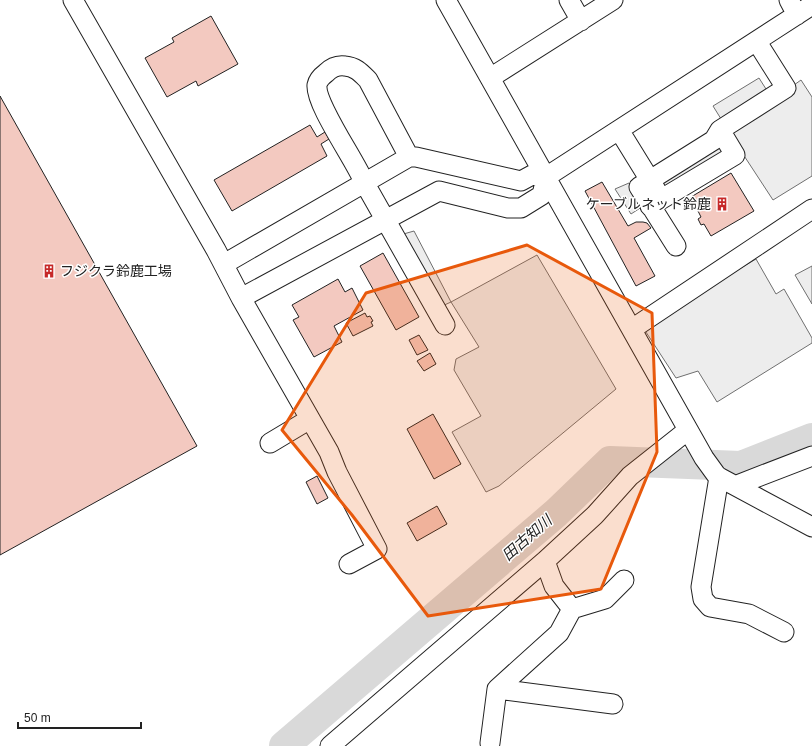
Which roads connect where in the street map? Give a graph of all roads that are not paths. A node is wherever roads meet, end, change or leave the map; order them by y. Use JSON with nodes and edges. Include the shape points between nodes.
{"nodes":[{"id":1,"x":73,"y":0,"type":"edge"},
{"id":2,"x":446,"y":0,"type":"edge"},
{"id":3,"x":569,"y":0,"type":"edge"},
{"id":4,"x":613,"y":0,"type":"edge"},
{"id":5,"x":800,"y":7,"type":"edge"},
{"id":6,"x":581,"y":21,"type":"junction"},
{"id":7,"x":757,"y":42,"type":"junction"},
{"id":8,"x":490,"y":78,"type":"junction"},
{"id":9,"x":619,"y":130,"type":"junction"},
{"id":10,"x":720,"y":130,"type":"junction"},
{"id":11,"x":409,"y":157,"type":"junction"},
{"id":12,"x":546,"y":177,"type":"junction"},
{"id":13,"x":650,"y":180,"type":"junction"},
{"id":14,"x":364,"y":182,"type":"junction"},
{"id":15,"x":656,"y":202,"type":"junction"},
{"id":16,"x":812,"y":209,"type":"edge"},
{"id":17,"x":386,"y":219,"type":"junction"},
{"id":18,"x":676,"y":246,"type":"dead end"},
{"id":19,"x":224,"y":264,"type":"junction"},
{"id":20,"x":241,"y":298,"type":"junction"},
{"id":21,"x":445,"y":325,"type":"dead end"},
{"id":22,"x":632,"y":328,"type":"junction"},
{"id":23,"x":310,"y":419,"type":"junction"},
{"id":24,"x":688,"y":430,"type":"junction"},
{"id":25,"x":270,"y":443,"type":"dead end"},
{"id":26,"x":812,"y":456,"type":"edge"},
{"id":27,"x":718,"y":476,"type":"junction"},
{"id":28,"x":737,"y":485,"type":"junction"},
{"id":29,"x":812,"y":526,"type":"edge"},
{"id":30,"x":545,"y":561,"type":"junction"},
{"id":31,"x":349,"y":564,"type":"dead end"},
{"id":32,"x":624,"y":580,"type":"dead end"},
{"id":33,"x":572,"y":609,"type":"junction"},
{"id":34,"x":784,"y":632,"type":"dead end"},
{"id":35,"x":497,"y":689,"type":"junction"},
{"id":36,"x":613,"y":704,"type":"dead end"},
{"id":37,"x":340,"y":743,"type":"edge"},
{"id":38,"x":490,"y":743,"type":"dead end"}],
"edges":[{"from":1,"to":19,"type":"street"},
{"from":2,"to":8,"type":"street"},
{"from":3,"to":6,"type":"street"},
{"from":4,"to":6,"type":"street"},
{"from":5,"to":7,"type":"street"},
{"from":6,"to":8,"type":"street"},
{"from":7,"to":9,"type":"street"},
{"from":7,"to":10,"type":"street","via":[[786,88]]},
{"from":8,"to":12,"type":"street"},
{"from":9,"to":12,"type":"street"},
{"from":9,"to":13,"type":"street"},
{"from":10,"to":13,"type":"street","via":[[714,140]]},
{"from":10,"to":15,"type":"street","via":[[734,155]]},
{"from":11,"to":12,"type":"street","via":[[416,156],[521,181],[532,175]]},
{"from":11,"to":14,"type":"street"},
{"from":11,"to":14,"type":"street","via":[[368,80],[351,67],[341,65],[331,68],[317,85],[322,106]]},
{"from":12,"to":17,"type":"street","via":[[542,195],[520,208],[508,208],[439,191]]},
{"from":12,"to":22,"type":"street"},
{"from":13,"to":15,"type":"street"},
{"from":14,"to":17,"type":"street"},
{"from":14,"to":19,"type":"street"},
{"from":15,"to":18,"type":"street"},
{"from":16,"to":22,"type":"street"},
{"from":17,"to":20,"type":"street"},
{"from":17,"to":21,"type":"street"},
{"from":19,"to":20,"type":"street"},
{"from":20,"to":23,"type":"street"},
{"from":22,"to":24,"type":"street"},
{"from":23,"to":25,"type":"street"},
{"from":23,"to":31,"type":"street","via":[[377,548]]},
{"from":24,"to":27,"type":"street"},
{"from":24,"to":30,"type":"street","via":[[630,476],[595,515]]},
{"from":26,"to":28,"type":"street"},
{"from":27,"to":28,"type":"street"},
{"from":27,"to":34,"type":"street","via":[[701,586],[703,599],[710,607],[749,614]]},
{"from":28,"to":29,"type":"street"},
{"from":30,"to":33,"type":"street","via":[[554,586]]},
{"from":30,"to":37,"type":"street"},
{"from":32,"to":33,"type":"street","via":[[605,598]]},
{"from":33,"to":35,"type":"street","via":[[559,633]]},
{"from":35,"to":36,"type":"street"},
{"from":35,"to":38,"type":"street"}]}
